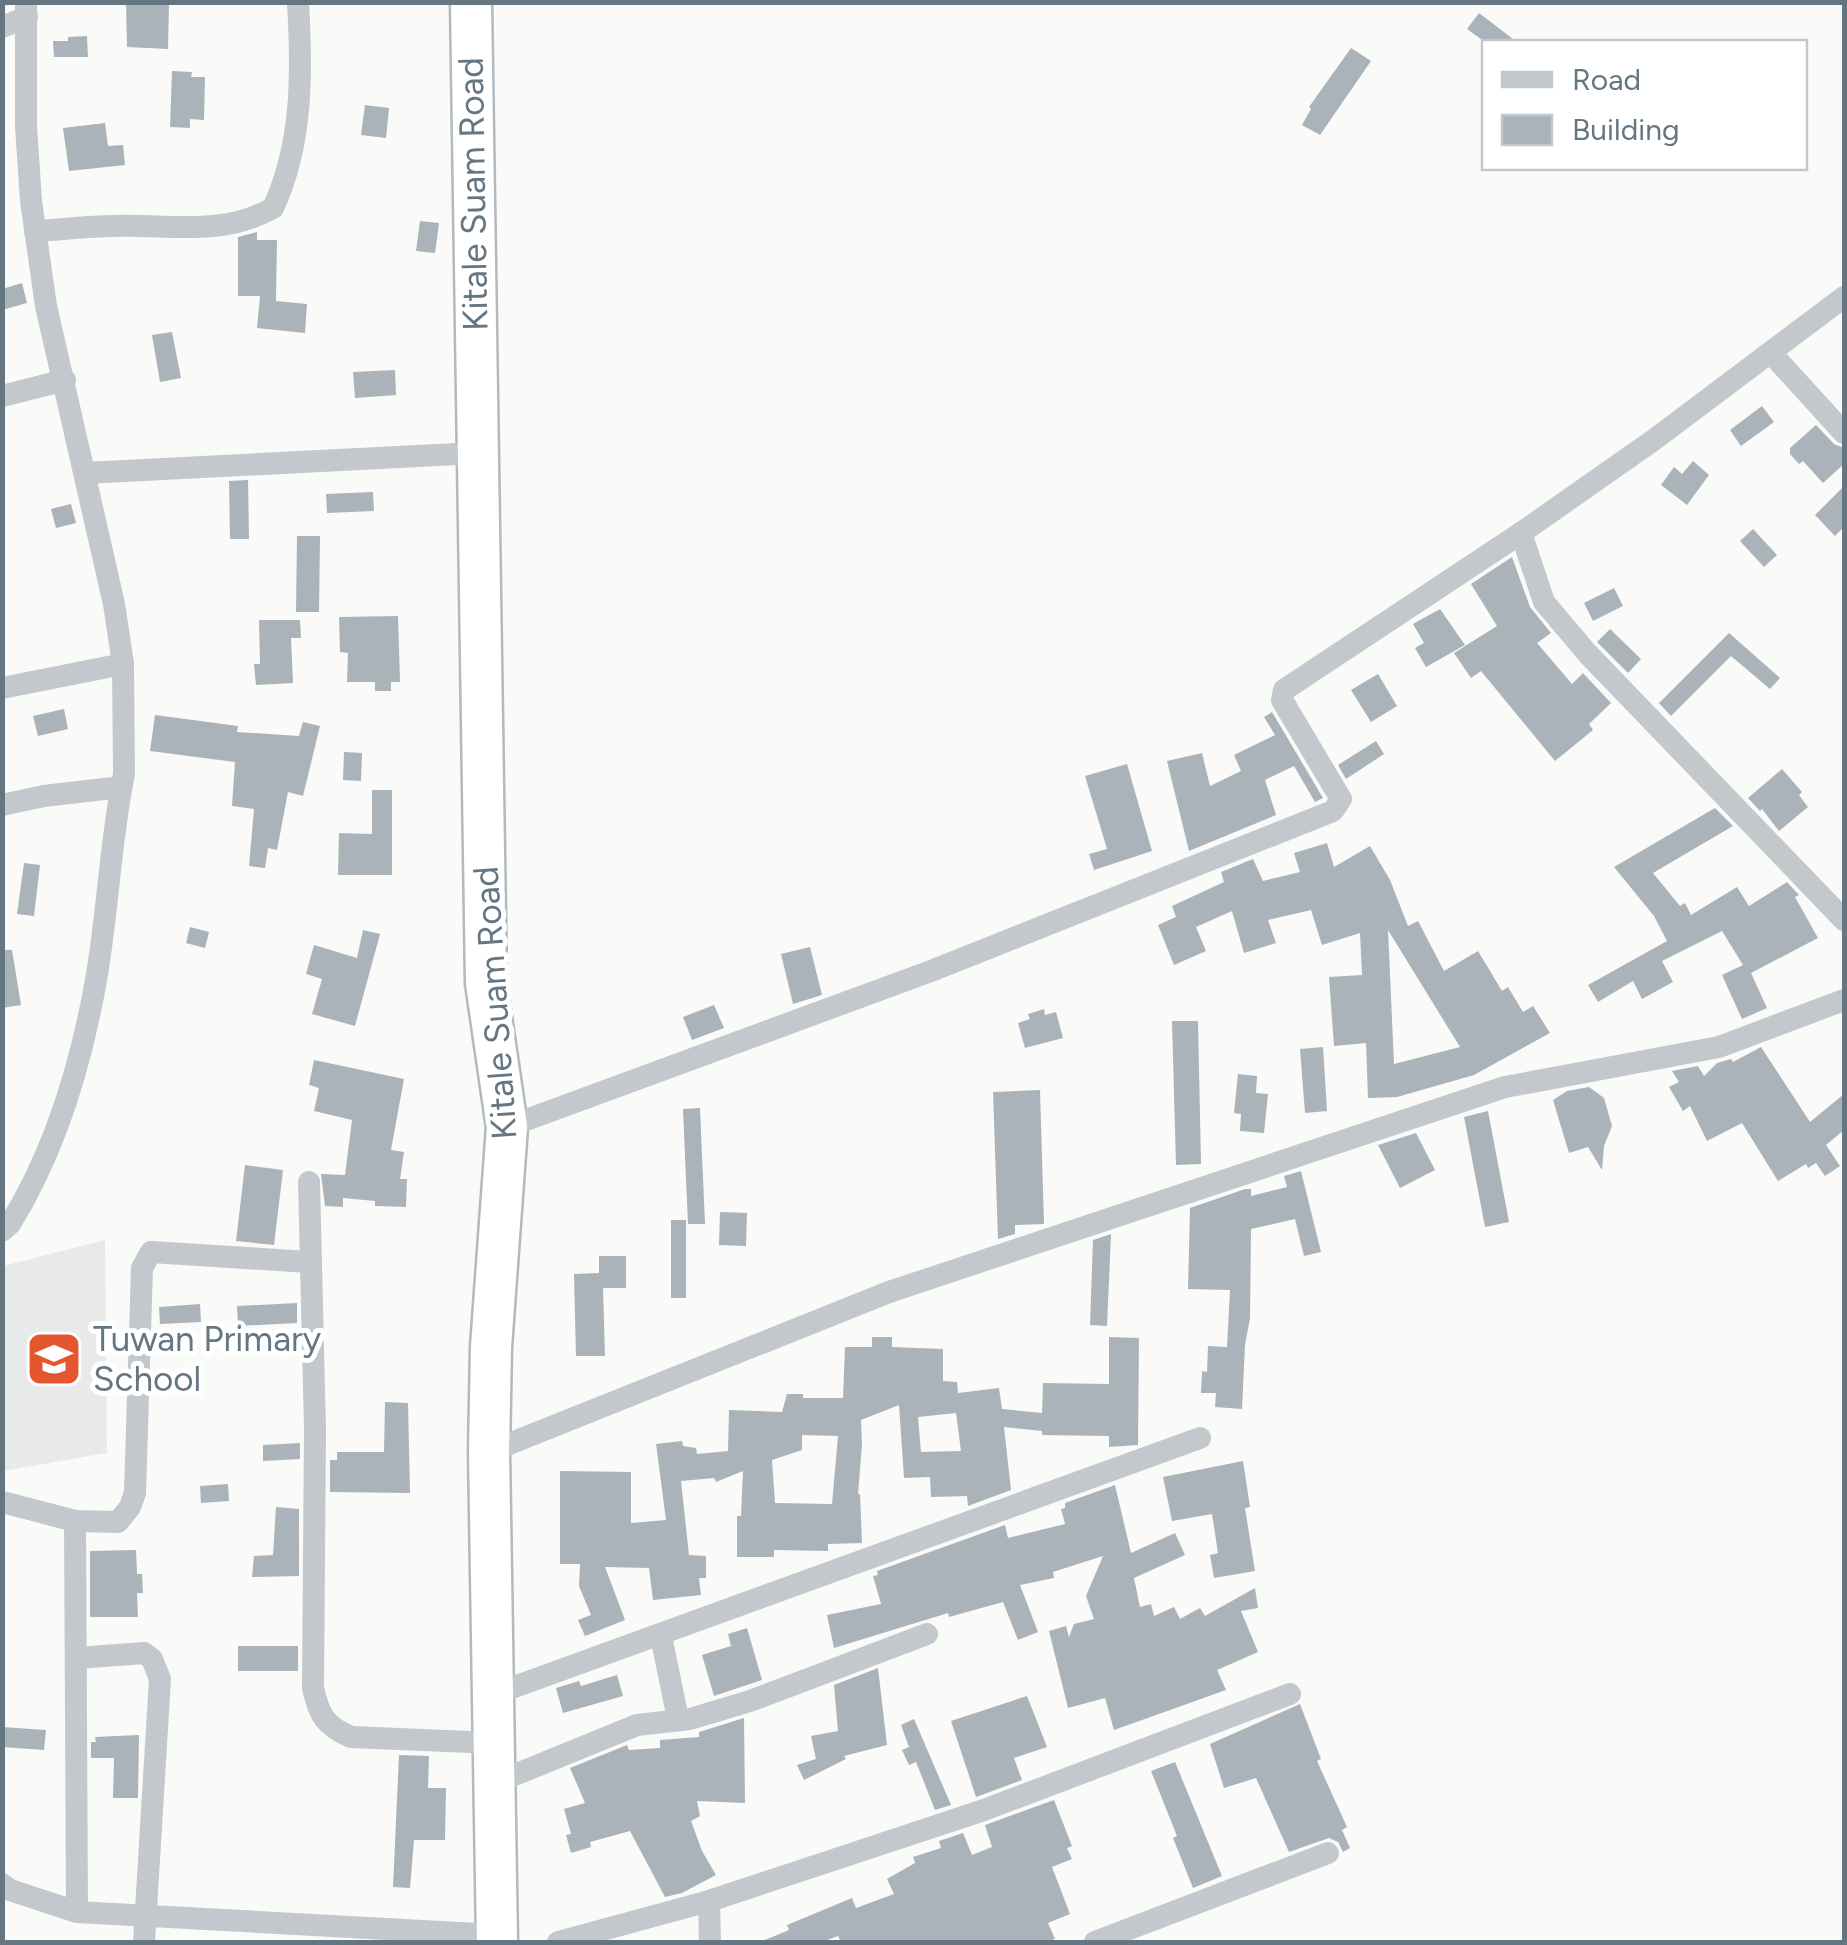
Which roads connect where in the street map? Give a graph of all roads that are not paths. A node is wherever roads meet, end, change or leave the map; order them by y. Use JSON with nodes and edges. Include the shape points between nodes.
{"nodes":[{"id":1,"x":298,"y":2,"type":"edge"},
{"id":2,"x":471,"y":2,"type":"edge"},
{"id":3,"x":27,"y":10,"type":"edge"},
{"id":4,"x":2,"y":26,"type":"edge"},
{"id":5,"x":36,"y":232,"type":"junction"},
{"id":6,"x":1844,"y":297,"type":"edge"},
{"id":7,"x":1771,"y":354,"type":"junction"},
{"id":8,"x":65,"y":380,"type":"junction"},
{"id":9,"x":2,"y":396,"type":"edge"},
{"id":10,"x":1844,"y":433,"type":"edge"},
{"id":11,"x":477,"y":453,"type":"junction"},
{"id":12,"x":85,"y":473,"type":"junction"},
{"id":13,"x":1522,"y":533,"type":"junction"},
{"id":14,"x":123,"y":664,"type":"junction"},
{"id":15,"x":2,"y":688,"type":"edge"},
{"id":16,"x":121,"y":787,"type":"junction"},
{"id":17,"x":2,"y":804,"type":"edge"},
{"id":18,"x":1844,"y":920,"type":"edge"},
{"id":19,"x":1844,"y":1000,"type":"edge"},
{"id":20,"x":507,"y":1127,"type":"junction"},
{"id":21,"x":309,"y":1182,"type":"dead end"},
{"id":22,"x":2,"y":1230,"type":"edge"},
{"id":23,"x":310,"y":1262,"type":"junction"},
{"id":24,"x":1200,"y":1438,"type":"dead end"},
{"id":25,"x":489,"y":1452,"type":"junction"},
{"id":26,"x":2,"y":1502,"type":"edge"},
{"id":27,"x":75,"y":1521,"type":"junction"},
{"id":28,"x":927,"y":1634,"type":"dead end"},
{"id":29,"x":661,"y":1636,"type":"junction"},
{"id":30,"x":77,"y":1658,"type":"junction"},
{"id":31,"x":495,"y":1694,"type":"junction"},
{"id":32,"x":1290,"y":1694,"type":"dead end"},
{"id":33,"x":678,"y":1719,"type":"junction"},
{"id":34,"x":494,"y":1743,"type":"junction"},
{"id":35,"x":495,"y":1783,"type":"junction"},
{"id":36,"x":1328,"y":1854,"type":"dead end"},
{"id":37,"x":2,"y":1884,"type":"edge"},
{"id":38,"x":709,"y":1901,"type":"junction"},
{"id":39,"x":77,"y":1912,"type":"junction"},
{"id":40,"x":144,"y":1916,"type":"junction"},
{"id":41,"x":357,"y":1935,"type":"edge"},
{"id":42,"x":497,"y":1938,"type":"edge"},
{"id":43,"x":144,"y":1942,"type":"edge"},
{"id":44,"x":558,"y":1942,"type":"edge"},
{"id":45,"x":710,"y":1942,"type":"edge"},
{"id":46,"x":1095,"y":1942,"type":"edge"}],
"edges":[{"from":1,"to":5,"type":"street","via":[[294,154],[274,208],[221,227]]},
{"from":2,"to":11,"type":"highway","name":"Kitale Suam Road"},
{"from":3,"to":4,"type":"street"},
{"from":3,"to":5,"type":"street","via":[[26,126]]},
{"from":5,"to":8,"type":"street"},
{"from":6,"to":7,"type":"street"},
{"from":7,"to":10,"type":"street"},
{"from":7,"to":13,"type":"street"},
{"from":8,"to":9,"type":"street"},
{"from":8,"to":12,"type":"street"},
{"from":11,"to":12,"type":"street"},
{"from":11,"to":20,"type":"highway","name":"Kitale Suam Road","via":[[486,983]]},
{"from":12,"to":14,"type":"street"},
{"from":13,"to":18,"type":"street","via":[[1544,602]]},
{"from":13,"to":20,"type":"street","via":[[1284,690],[1282,700],[1342,799],[1333,811],[931,971]]},
{"from":14,"to":15,"type":"street"},
{"from":14,"to":16,"type":"street"},
{"from":16,"to":17,"type":"street"},
{"from":16,"to":22,"type":"street","via":[[83,1042],[44,1164]]},
{"from":19,"to":25,"type":"street","via":[[1719,1047],[1506,1087],[961,1267]]},
{"from":20,"to":25,"type":"highway","name":"Kitale Suam Road"},
{"from":21,"to":23,"type":"street"},
{"from":23,"to":27,"type":"street","via":[[159,1251],[146,1256],[135,1493],[118,1522]]},
{"from":23,"to":34,"type":"street","via":[[318,1714],[351,1738]]},
{"from":24,"to":29,"type":"street"},
{"from":25,"to":31,"type":"highway","name":"Kitale Suam Road"},
{"from":26,"to":27,"type":"street"},
{"from":27,"to":30,"type":"street"},
{"from":28,"to":33,"type":"street","via":[[750,1701]]},
{"from":29,"to":31,"type":"street"},
{"from":29,"to":33,"type":"street"},
{"from":30,"to":39,"type":"street"},
{"from":30,"to":40,"type":"street","via":[[144,1652],[160,1679]]},
{"from":31,"to":34,"type":"highway","name":"Kitale Suam Road"},
{"from":32,"to":38,"type":"street","via":[[984,1810]]},
{"from":33,"to":35,"type":"street","via":[[637,1725]]},
{"from":34,"to":35,"type":"highway","name":"Kitale Suam Road"},
{"from":35,"to":42,"type":"highway","name":"Kitale Suam Road"},
{"from":36,"to":46,"type":"street"},
{"from":37,"to":39,"type":"street"},
{"from":38,"to":44,"type":"street"},
{"from":38,"to":45,"type":"street"},
{"from":39,"to":40,"type":"street"},
{"from":40,"to":41,"type":"street"},
{"from":40,"to":43,"type":"street"},
{"from":41,"to":42,"type":"street"}]}
